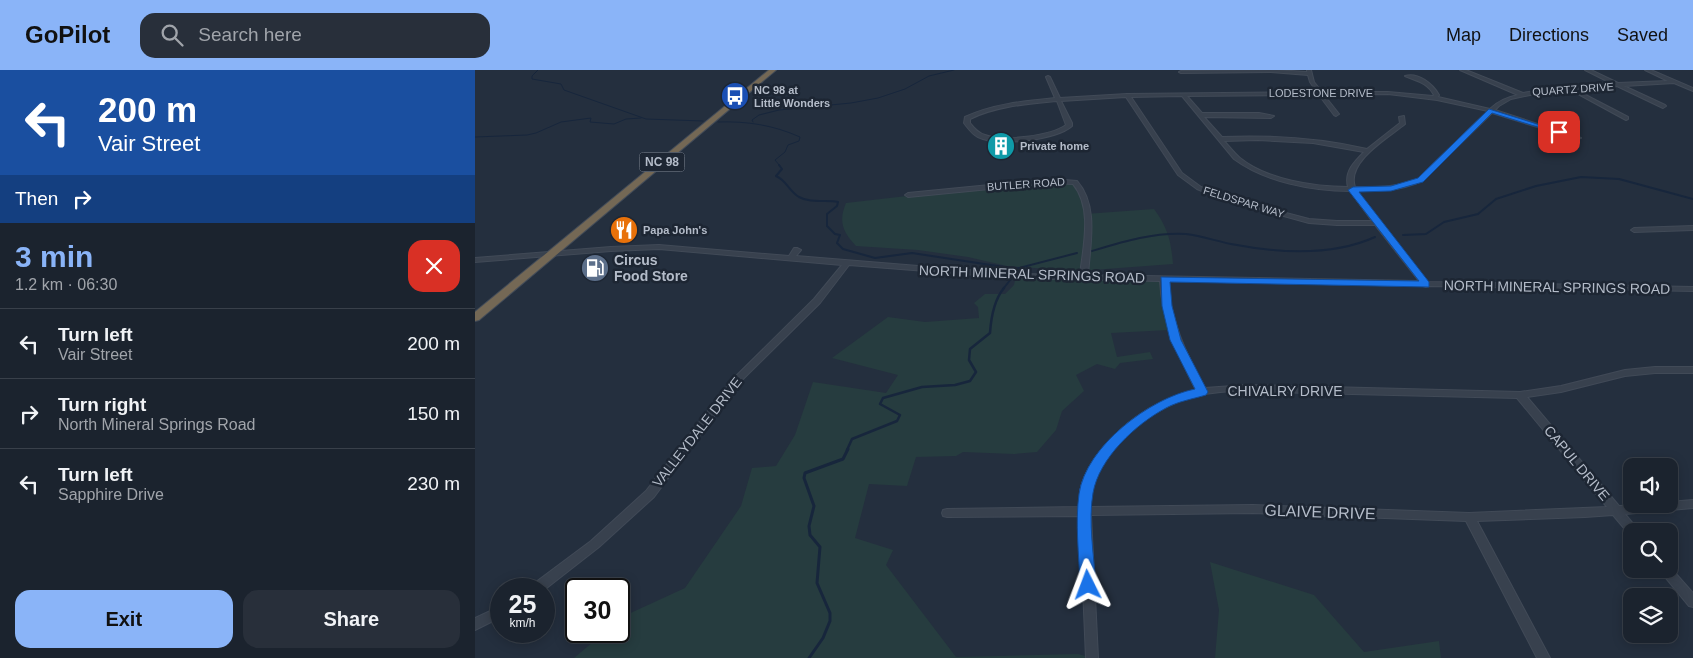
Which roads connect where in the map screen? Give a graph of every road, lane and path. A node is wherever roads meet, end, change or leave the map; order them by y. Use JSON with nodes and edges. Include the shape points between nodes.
{"nodes":[{"id":1,"x":773,"y":70,"type":"edge"},
{"id":2,"x":1462,"y":70,"type":"edge"},
{"id":3,"x":1587,"y":70,"type":"edge"},
{"id":4,"x":1647,"y":70,"type":"edge"},
{"id":5,"x":1181,"y":72,"type":"dead end"},
{"id":6,"x":1309,"y":72,"type":"edge"},
{"id":7,"x":1407,"y":76,"type":"dead end"},
{"id":8,"x":1048,"y":77,"type":"dead end"},
{"id":9,"x":1674,"y":82,"type":"junction"},
{"id":10,"x":1620,"y":86,"type":"junction"},
{"id":11,"x":1571,"y":89,"type":"junction"},
{"id":12,"x":1693,"y":90,"type":"edge"},
{"id":13,"x":1320,"y":93,"type":"junction"},
{"id":14,"x":1183,"y":94,"type":"junction"},
{"id":15,"x":1521,"y":94,"type":"junction"},
{"id":16,"x":1127,"y":95,"type":"junction"},
{"id":17,"x":1435,"y":97,"type":"junction"},
{"id":18,"x":1058,"y":100,"type":"junction"},
{"id":19,"x":1663,"y":106,"type":"dead end"},
{"id":20,"x":1491,"y":111,"type":"junction"},
{"id":21,"x":1336,"y":114,"type":"dead end"},
{"id":22,"x":1201,"y":115,"type":"junction"},
{"id":23,"x":1271,"y":116,"type":"dead end"},
{"id":24,"x":1402,"y":117,"type":"dead end"},
{"id":25,"x":1626,"y":118,"type":"dead end"},
{"id":26,"x":1578,"y":138,"type":"dead end"},
{"id":27,"x":1221,"y":139,"type":"junction"},
{"id":28,"x":1368,"y":151,"type":"junction"},
{"id":29,"x":1353,"y":190,"type":"junction"},
{"id":30,"x":908,"y":195,"type":"dead end"},
{"id":31,"x":1377,"y":223,"type":"junction"},
{"id":32,"x":1693,"y":228,"type":"edge"},
{"id":33,"x":1634,"y":230,"type":"dead end"},
{"id":34,"x":797,"y":250,"type":"dead end"},
{"id":35,"x":552,"y":254,"type":"junction"},
{"id":36,"x":791,"y":258,"type":"junction"},
{"id":37,"x":475,"y":260,"type":"edge"},
{"id":38,"x":847,"y":263,"type":"junction"},
{"id":39,"x":1085,"y":278,"type":"junction"},
{"id":40,"x":1164,"y":279,"type":"junction"},
{"id":41,"x":1426,"y":284,"type":"junction"},
{"id":42,"x":1693,"y":289,"type":"edge"},
{"id":43,"x":475,"y":318,"type":"edge"},
{"id":44,"x":1693,"y":370,"type":"edge"},
{"id":45,"x":1202,"y":392,"type":"junction"},
{"id":46,"x":1520,"y":395,"type":"junction"},
{"id":47,"x":1693,"y":504,"type":"edge"},
{"id":48,"x":1617,"y":511,"type":"junction"},
{"id":49,"x":947,"y":513,"type":"dead end"},
{"id":50,"x":1085,"y":513,"type":"junction"},
{"id":51,"x":1469,"y":517,"type":"junction"},
{"id":52,"x":1627,"y":523,"type":"edge"},
{"id":53,"x":550,"y":578,"type":"edge"},
{"id":54,"x":1673,"y":578,"type":"edge"},
{"id":55,"x":1693,"y":602,"type":"edge"},
{"id":56,"x":490,"y":616,"type":"edge"},
{"id":57,"x":475,"y":624,"type":"edge"},
{"id":58,"x":1091,"y":658,"type":"edge"},
{"id":59,"x":1544,"y":658,"type":"edge"}],
"edges":[{"from":1,"to":35,"type":"highway","number":"NC 98"},
{"from":2,"to":15,"type":"street"},
{"from":3,"to":10,"type":"street"},
{"from":4,"to":9,"type":"street"},
{"from":5,"to":6,"type":"street"},
{"from":6,"to":13,"type":"street"},
{"from":7,"to":17,"type":"street","via":[[1434,88]]},
{"from":8,"to":18,"type":"street","name":"LODESTONE DRIVE"},
{"from":9,"to":10,"type":"street","name":"QUARTZ DRIVE"},
{"from":9,"to":12,"type":"street"},
{"from":10,"to":11,"type":"street","name":"QUARTZ DRIVE"},
{"from":10,"to":19,"type":"street"},
{"from":11,"to":15,"type":"street","name":"QUARTZ DRIVE"},
{"from":11,"to":25,"type":"street"},
{"from":13,"to":14,"type":"street","name":"LODESTONE DRIVE"},
{"from":13,"to":17,"type":"street","name":"LODESTONE DRIVE"},
{"from":13,"to":21,"type":"street"},
{"from":14,"to":16,"type":"street","name":"LODESTONE DRIVE"},
{"from":14,"to":22,"type":"street","name":"QUARTZ DRIVE"},
{"from":15,"to":20,"type":"street","name":"QUARTZ DRIVE","via":[[1506,99]]},
{"from":16,"to":18,"type":"street","name":"LODESTONE DRIVE"},
{"from":16,"to":31,"type":"street","name":"FELDSPAR WAY","via":[[1180,174],[1199,188],[1309,221]]},
{"from":17,"to":20,"type":"street","name":"LODESTONE DRIVE"},
{"from":18,"to":18,"type":"street","name":"LODESTONE DRIVE","via":[[979,112],[966,120],[979,135],[991,139],[1056,134],[1069,126]]},
{"from":20,"to":26,"type":"street","name":"LODESTONE DRIVE"},
{"from":20,"to":29,"type":"street","name":"QUARTZ DRIVE","via":[[1420,180],[1391,189]]},
{"from":22,"to":23,"type":"street"},
{"from":22,"to":27,"type":"street","name":"QUARTZ DRIVE"},
{"from":24,"to":28,"type":"street","via":[[1403,122]]},
{"from":27,"to":28,"type":"street","via":[[1297,139]]},
{"from":27,"to":29,"type":"street","name":"QUARTZ DRIVE","via":[[1241,162],[1264,174],[1311,186]]},
{"from":28,"to":29,"type":"street","via":[[1349,176]]},
{"from":29,"to":31,"type":"street"},
{"from":30,"to":39,"type":"street","name":"BUTLER ROAD","via":[[1052,181],[1075,182],[1081,189],[1087,209]]},
{"from":31,"to":41,"type":"street"},
{"from":32,"to":33,"type":"street"},
{"from":34,"to":36,"type":"street"},
{"from":35,"to":36,"type":"street","name":"NORTH MINERAL SPRINGS ROAD","via":[[650,247]]},
{"from":35,"to":37,"type":"street","name":"NORTH MINERAL SPRINGS ROAD"},
{"from":35,"to":43,"type":"highway","number":"NC 98"},
{"from":36,"to":38,"type":"street","name":"NORTH MINERAL SPRINGS ROAD"},
{"from":38,"to":39,"type":"street","name":"NORTH MINERAL SPRINGS ROAD"},
{"from":38,"to":53,"type":"street","name":"VALLEYDALE DRIVE","via":[[808,310],[735,382],[650,494],[607,535]]},
{"from":39,"to":40,"type":"street","name":"NORTH MINERAL SPRINGS ROAD"},
{"from":40,"to":41,"type":"street","name":"NORTH MINERAL SPRINGS ROAD"},
{"from":40,"to":45,"type":"street","via":[[1175,340]]},
{"from":41,"to":42,"type":"street","name":"NORTH MINERAL SPRINGS ROAD"},
{"from":44,"to":46,"type":"street","name":"CHIVALRY DRIVE","via":[[1625,373],[1561,389]]},
{"from":45,"to":46,"type":"street","name":"CHIVALRY DRIVE","via":[[1252,388]]},
{"from":45,"to":50,"type":"street","name":"CHIVALRY DRIVE","via":[[1161,405],[1110,445],[1086,492]]},
{"from":46,"to":48,"type":"street","name":"CAPUL DRIVE"},
{"from":47,"to":48,"type":"street","name":"GLAIVE DRIVE"},
{"from":48,"to":51,"type":"street","name":"GLAIVE DRIVE"},
{"from":48,"to":52,"type":"street","name":"CAPUL DRIVE"},
{"from":49,"to":50,"type":"street","name":"GLAIVE DRIVE"},
{"from":50,"to":51,"type":"street","name":"GLAIVE DRIVE","via":[[1253,509]]},
{"from":50,"to":58,"type":"street","name":"CHIVALRY DRIVE"},
{"from":51,"to":59,"type":"street"},
{"from":54,"to":55,"type":"street"},
{"from":56,"to":57,"type":"street"}]}
